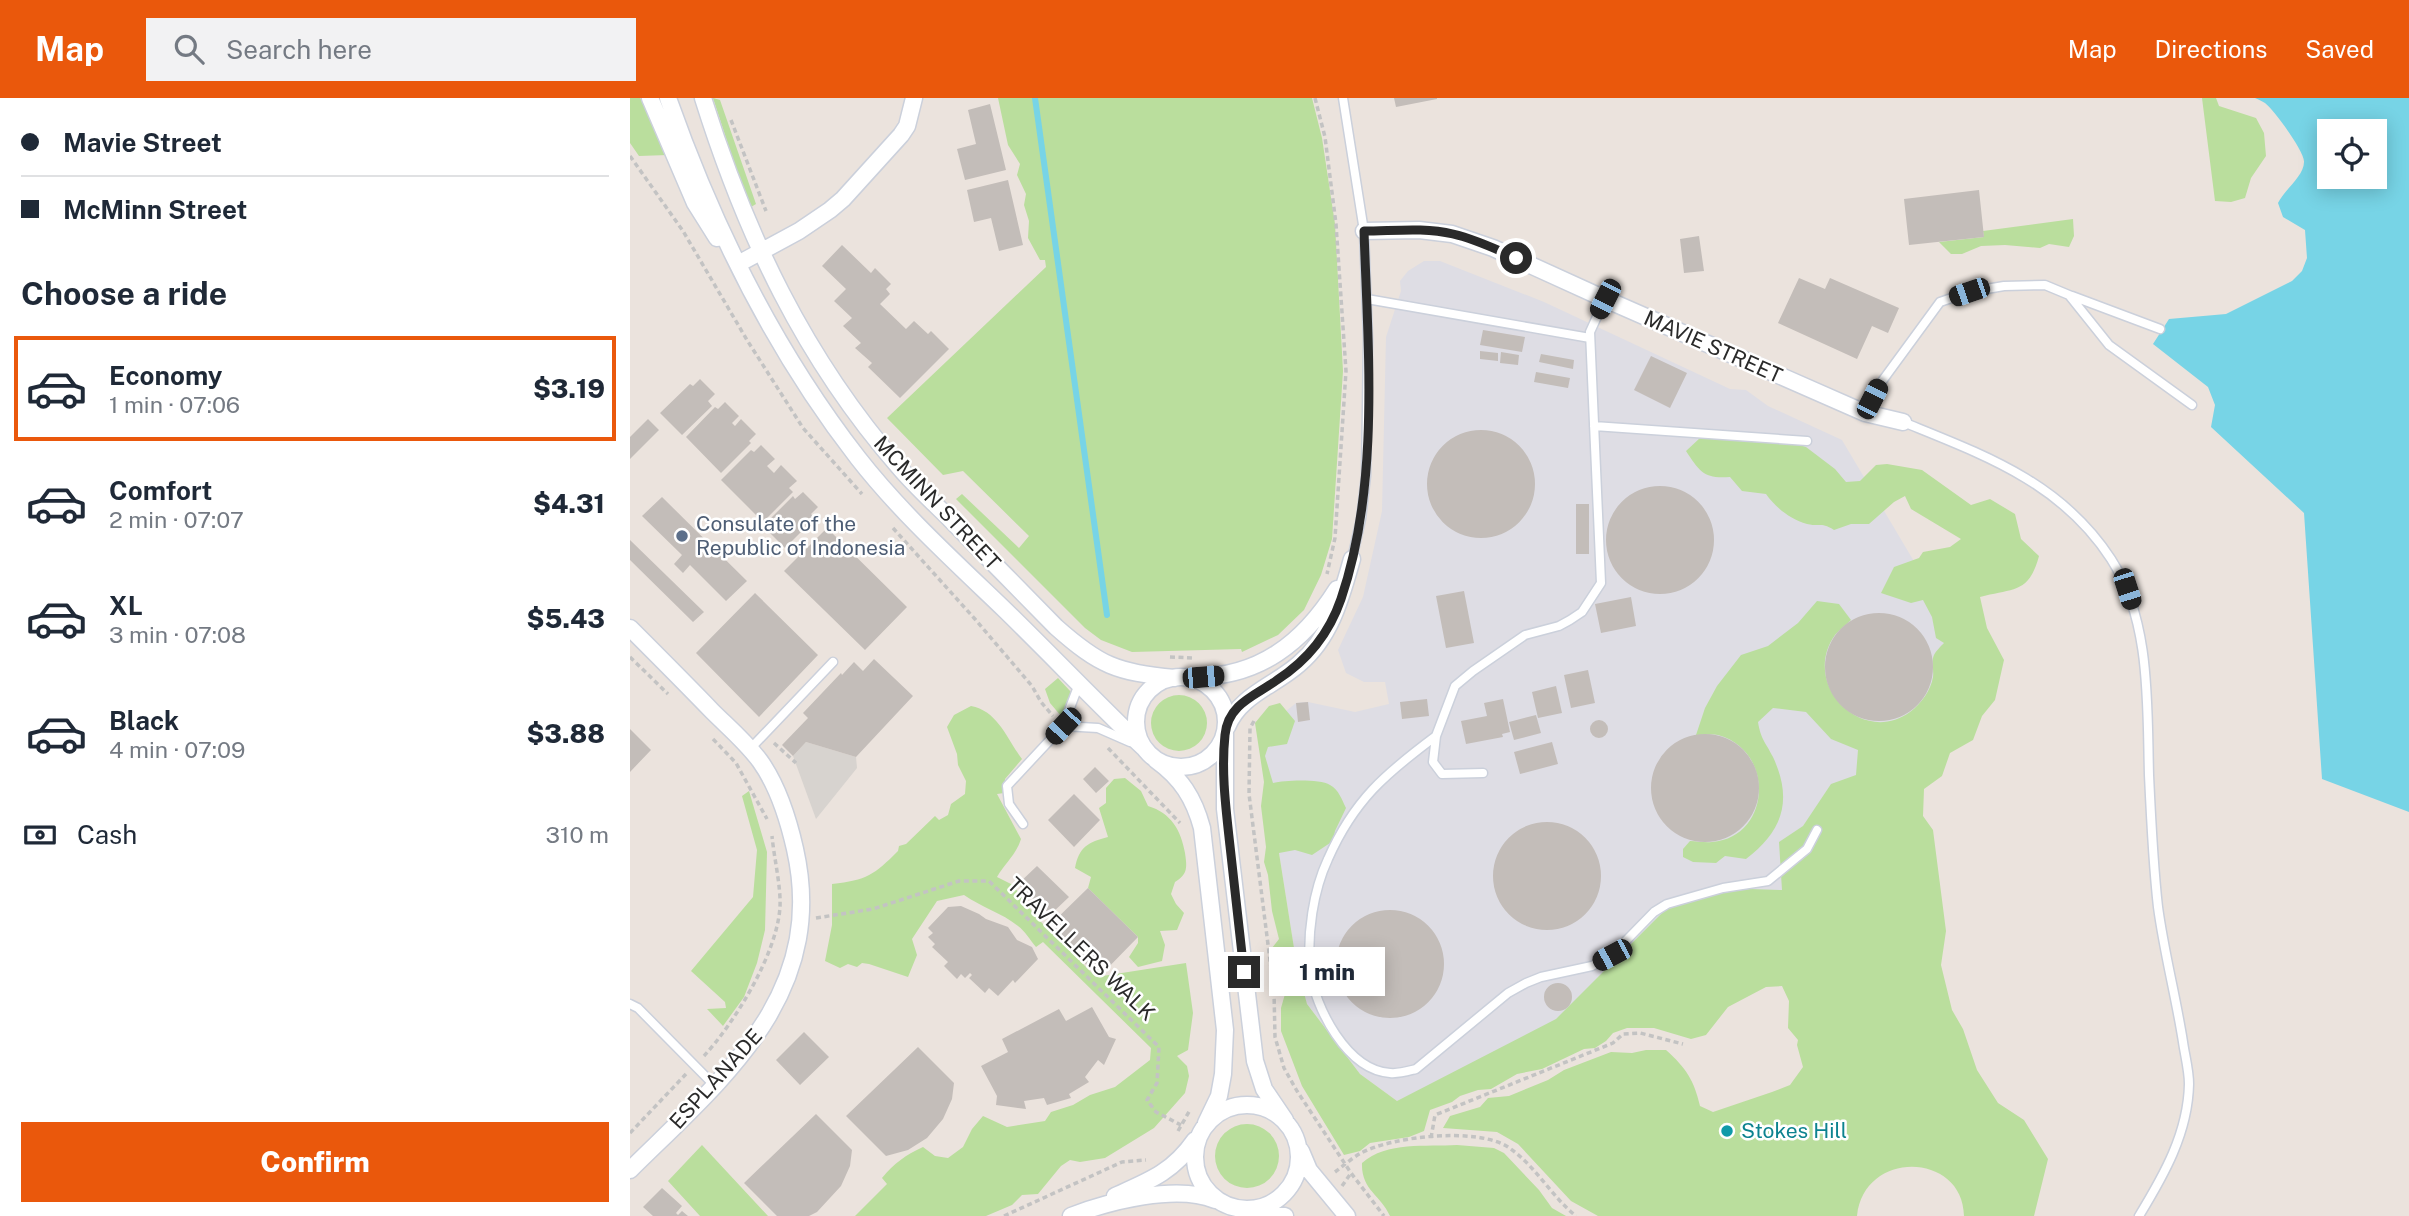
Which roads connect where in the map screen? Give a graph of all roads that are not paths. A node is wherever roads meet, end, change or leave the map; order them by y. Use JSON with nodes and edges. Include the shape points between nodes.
{"nodes":[{"id":1,"x":650,"y":98,"type":"edge"},
{"id":2,"x":668,"y":98,"type":"edge"},
{"id":3,"x":703,"y":98,"type":"edge"},
{"id":4,"x":914,"y":98,"type":"edge"},
{"id":5,"x":1343,"y":98,"type":"edge"},
{"id":6,"x":1364,"y":231,"type":"junction"},
{"id":7,"x":760,"y":252,"type":"junction"},
{"id":8,"x":738,"y":264,"type":"junction"},
{"id":9,"x":2069,"y":295,"type":"junction"},
{"id":10,"x":1367,"y":299,"type":"junction"},
{"id":11,"x":1605,"y":299,"type":"junction"},
{"id":12,"x":2160,"y":329,"type":"dead end"},
{"id":13,"x":1590,"y":338,"type":"junction"},
{"id":14,"x":2192,"y":405,"type":"dead end"},
{"id":15,"x":1865,"y":413,"type":"junction"},
{"id":16,"x":1903,"y":422,"type":"joint"},
{"id":17,"x":1594,"y":426,"type":"junction"},
{"id":18,"x":1807,"y":441,"type":"dead end"},
{"id":19,"x":1352,"y":559,"type":"junction"},
{"id":20,"x":630,"y":628,"type":"edge"},
{"id":21,"x":833,"y":662,"type":"dead end"},
{"id":22,"x":1180,"y":677,"type":"junction"},
{"id":23,"x":1079,"y":684,"type":"junction"},
{"id":24,"x":1063,"y":726,"type":"junction"},
{"id":25,"x":1225,"y":732,"type":"junction"},
{"id":26,"x":1436,"y":736,"type":"junction"},
{"id":27,"x":750,"y":749,"type":"junction"},
{"id":28,"x":1149,"y":753,"type":"junction"},
{"id":29,"x":1483,"y":774,"type":"dead end"},
{"id":30,"x":1023,"y":824,"type":"dead end"},
{"id":31,"x":1817,"y":830,"type":"dead end"},
{"id":32,"x":630,"y":1004,"type":"edge"},
{"id":33,"x":715,"y":1086,"type":"junction"},
{"id":34,"x":1284,"y":1120,"type":"junction"},
{"id":35,"x":1202,"y":1130,"type":"junction"},
{"id":36,"x":1298,"y":1142,"type":"junction"},
{"id":37,"x":630,"y":1170,"type":"edge"},
{"id":38,"x":1234,"y":1207,"type":"junction"},
{"id":39,"x":1073,"y":1215,"type":"edge"},
{"id":40,"x":1285,"y":1216,"type":"edge"},
{"id":41,"x":1347,"y":1216,"type":"edge"},
{"id":42,"x":2139,"y":1216,"type":"edge"}],
"edges":[{"from":1,"to":8,"type":"street","name":"MCMINN STREET","via":[[695,203]]},
{"from":2,"to":8,"type":"street","name":"MCMINN STREET"},
{"from":3,"to":7,"type":"street","name":"MCMINN STREET"},
{"from":4,"to":7,"type":"street","via":[[901,135],[842,199],[815,221]]},
{"from":5,"to":6,"type":"lane"},
{"from":6,"to":10,"type":"lane"},
{"from":6,"to":11,"type":"street","name":"MAVIE STREET","via":[[1452,234],[1493,247]]},
{"from":7,"to":8,"type":"street"},
{"from":7,"to":22,"type":"street","name":"MCMINN STREET","via":[[812,350],[900,468],[1056,626],[1114,668]]},
{"from":8,"to":23,"type":"street","name":"MCMINN STREET","via":[[774,334],[859,459],[930,538]]},
{"from":9,"to":12,"type":"lane"},
{"from":9,"to":14,"type":"lane","via":[[2109,345]]},
{"from":9,"to":15,"type":"lane","via":[[2045,285],[2004,286],[1940,302],[1880,384]]},
{"from":10,"to":13,"type":"lane"},
{"from":10,"to":19,"type":"lane","via":[[1366,476]]},
{"from":11,"to":13,"type":"lane"},
{"from":11,"to":15,"type":"street","name":"MAVIE STREET"},
{"from":13,"to":17,"type":"lane"},
{"from":15,"to":16,"type":"street","name":"MAVIE STREET"},
{"from":16,"to":42,"type":"lane","via":[[1976,452],[2063,503],[2111,559],[2127,589],[2139,628],[2151,839],[2189,1082],[2178,1143]]},
{"from":17,"to":18,"type":"lane"},
{"from":17,"to":26,"type":"lane","via":[[1601,583],[1582,612],[1570,621],[1520,638],[1455,686]]},
{"from":19,"to":22,"type":"street","via":[[1329,601],[1302,635],[1283,650],[1236,673]]},
{"from":19,"to":25,"type":"street","via":[[1334,617],[1317,646],[1239,706]]},
{"from":20,"to":27,"type":"street","name":"ESPLANADE"},
{"from":21,"to":27,"type":"lane"},
{"from":22,"to":25,"type":"street","via":[[1217,694],[1225,713]]},
{"from":22,"to":28,"type":"street","via":[[1157,684],[1142,700],[1136,721]]},
{"from":23,"to":24,"type":"lane"},
{"from":23,"to":28,"type":"street","name":"MCMINN STREET"},
{"from":24,"to":28,"type":"lane","via":[[1098,728]]},
{"from":24,"to":30,"type":"lane","via":[[1007,786],[1009,804]]},
{"from":25,"to":28,"type":"street","via":[[1216,750],[1202,762],[1167,765]]},
{"from":25,"to":34,"type":"street","via":[[1225,809],[1255,1061],[1264,1088]]},
{"from":26,"to":29,"type":"lane","via":[[1433,762],[1442,774]]},
{"from":26,"to":31,"type":"lane","via":[[1398,764],[1348,818],[1326,862],[1314,905],[1310,968],[1315,994],[1347,1051],[1378,1071],[1416,1069],[1508,993],[1541,977],[1591,966],[1612,955],[1667,904],[1768,881],[1807,849]]},
{"from":27,"to":33,"type":"street","name":"ESPLANADE","via":[[767,772],[792,833],[800,921],[787,978],[768,1018]]},
{"from":28,"to":35,"type":"street","name":"MCMINN STREET","via":[[1183,784],[1202,828],[1225,1030],[1219,1096]]},
{"from":32,"to":33,"type":"lane"},
{"from":33,"to":37,"type":"street","name":"ESPLANADE"},
{"from":34,"to":35,"type":"street","via":[[1270,1110],[1240,1104],[1225,1108]]},
{"from":34,"to":36,"type":"street"},
{"from":35,"to":38,"type":"street","via":[[1194,1150],[1197,1175],[1215,1198]]},
{"from":35,"to":39,"type":"street","via":[[1164,1174]]},
{"from":36,"to":38,"type":"street","via":[[1299,1167],[1285,1193],[1265,1206]]},
{"from":36,"to":41,"type":"street","via":[[1321,1186]]},
{"from":38,"to":39,"type":"street","via":[[1198,1195],[1171,1193]]},
{"from":38,"to":40,"type":"street"}]}
